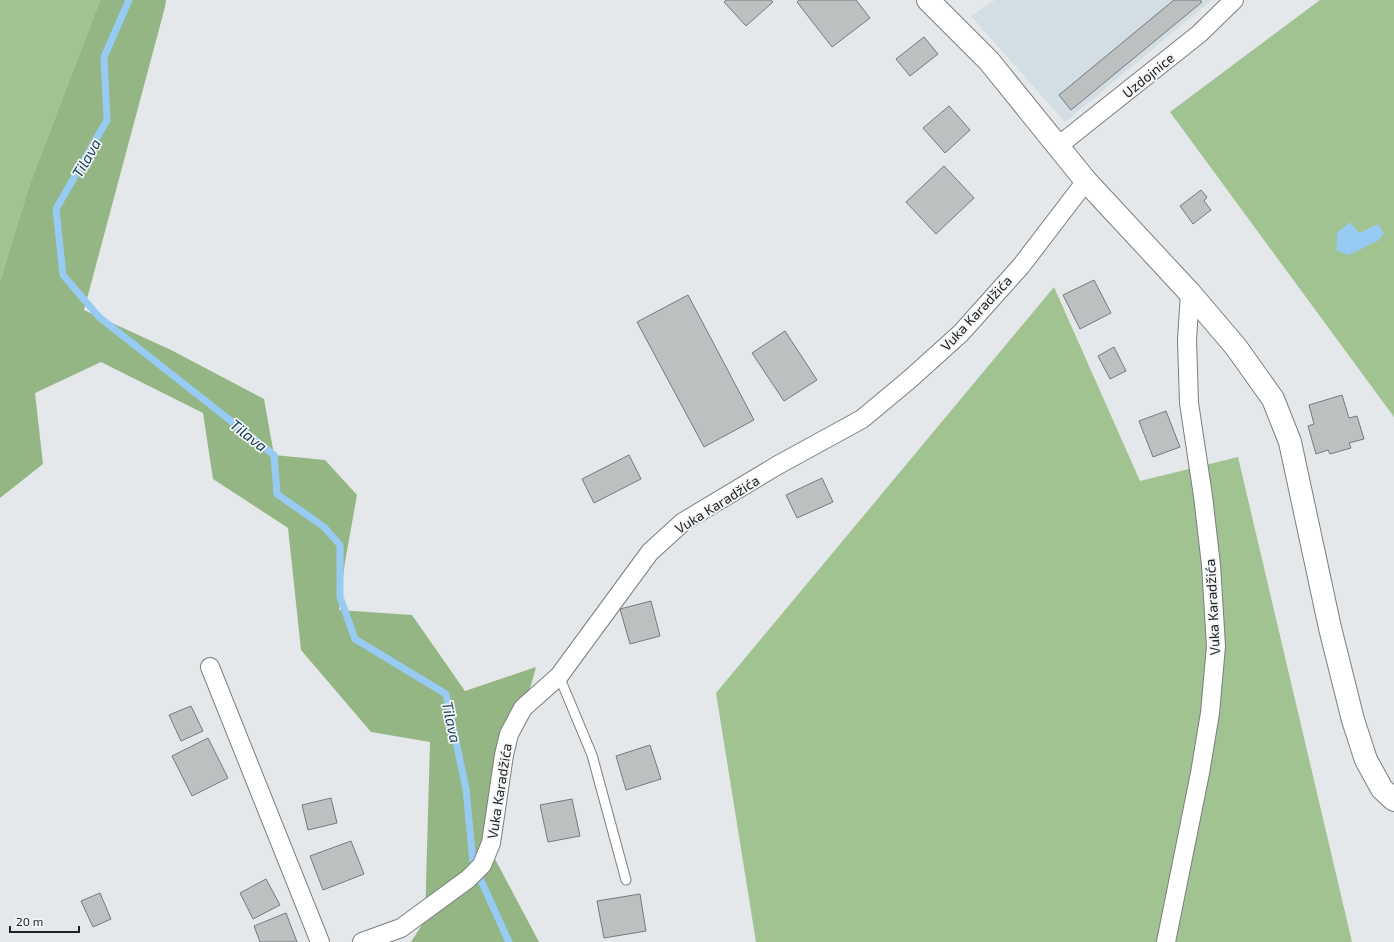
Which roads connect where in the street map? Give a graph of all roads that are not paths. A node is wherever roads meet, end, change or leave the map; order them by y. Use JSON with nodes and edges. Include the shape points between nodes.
{"nodes":[{"id":1,"x":928,"y":0,"type":"edge"},
{"id":2,"x":1234,"y":0,"type":"edge"},
{"id":3,"x":1058,"y":146,"type":"junction"},
{"id":4,"x":1086,"y":181,"type":"junction"},
{"id":5,"x":1190,"y":293,"type":"junction"},
{"id":6,"x":210,"y":667,"type":"dead end"},
{"id":7,"x":559,"y":676,"type":"junction"},
{"id":8,"x":1394,"y":800,"type":"edge"},
{"id":9,"x":626,"y":880,"type":"dead end"},
{"id":10,"x":320,"y":942,"type":"edge"},
{"id":11,"x":362,"y":942,"type":"edge"},
{"id":12,"x":1166,"y":942,"type":"edge"}],
"edges":[{"from":1,"to":3,"type":"street","via":[[989,61]]},
{"from":2,"to":3,"type":"street","name":"Uzdojnice","via":[[1199,34]]},
{"from":3,"to":4,"type":"street"},
{"from":4,"to":5,"type":"street"},
{"from":4,"to":7,"type":"street","name":"Vuka Karadžića","via":[[1021,266],[961,333],[892,394],[862,419],[696,514],[665,537],[650,552]]},
{"from":5,"to":8,"type":"street","via":[[1236,347],[1273,399],[1290,442],[1330,628],[1353,720],[1366,760],[1382,789]]},
{"from":5,"to":12,"type":"street","name":"Vuka Karadžića","via":[[1187,340],[1189,403],[1211,565],[1216,646],[1210,713],[1200,773]]},
{"from":6,"to":10,"type":"street"},
{"from":7,"to":9,"type":"lane","via":[[592,755]]},
{"from":7,"to":11,"type":"street","name":"Vuka Karadžića","via":[[523,708],[509,734],[491,843],[482,865],[468,879],[401,928]]}]}
